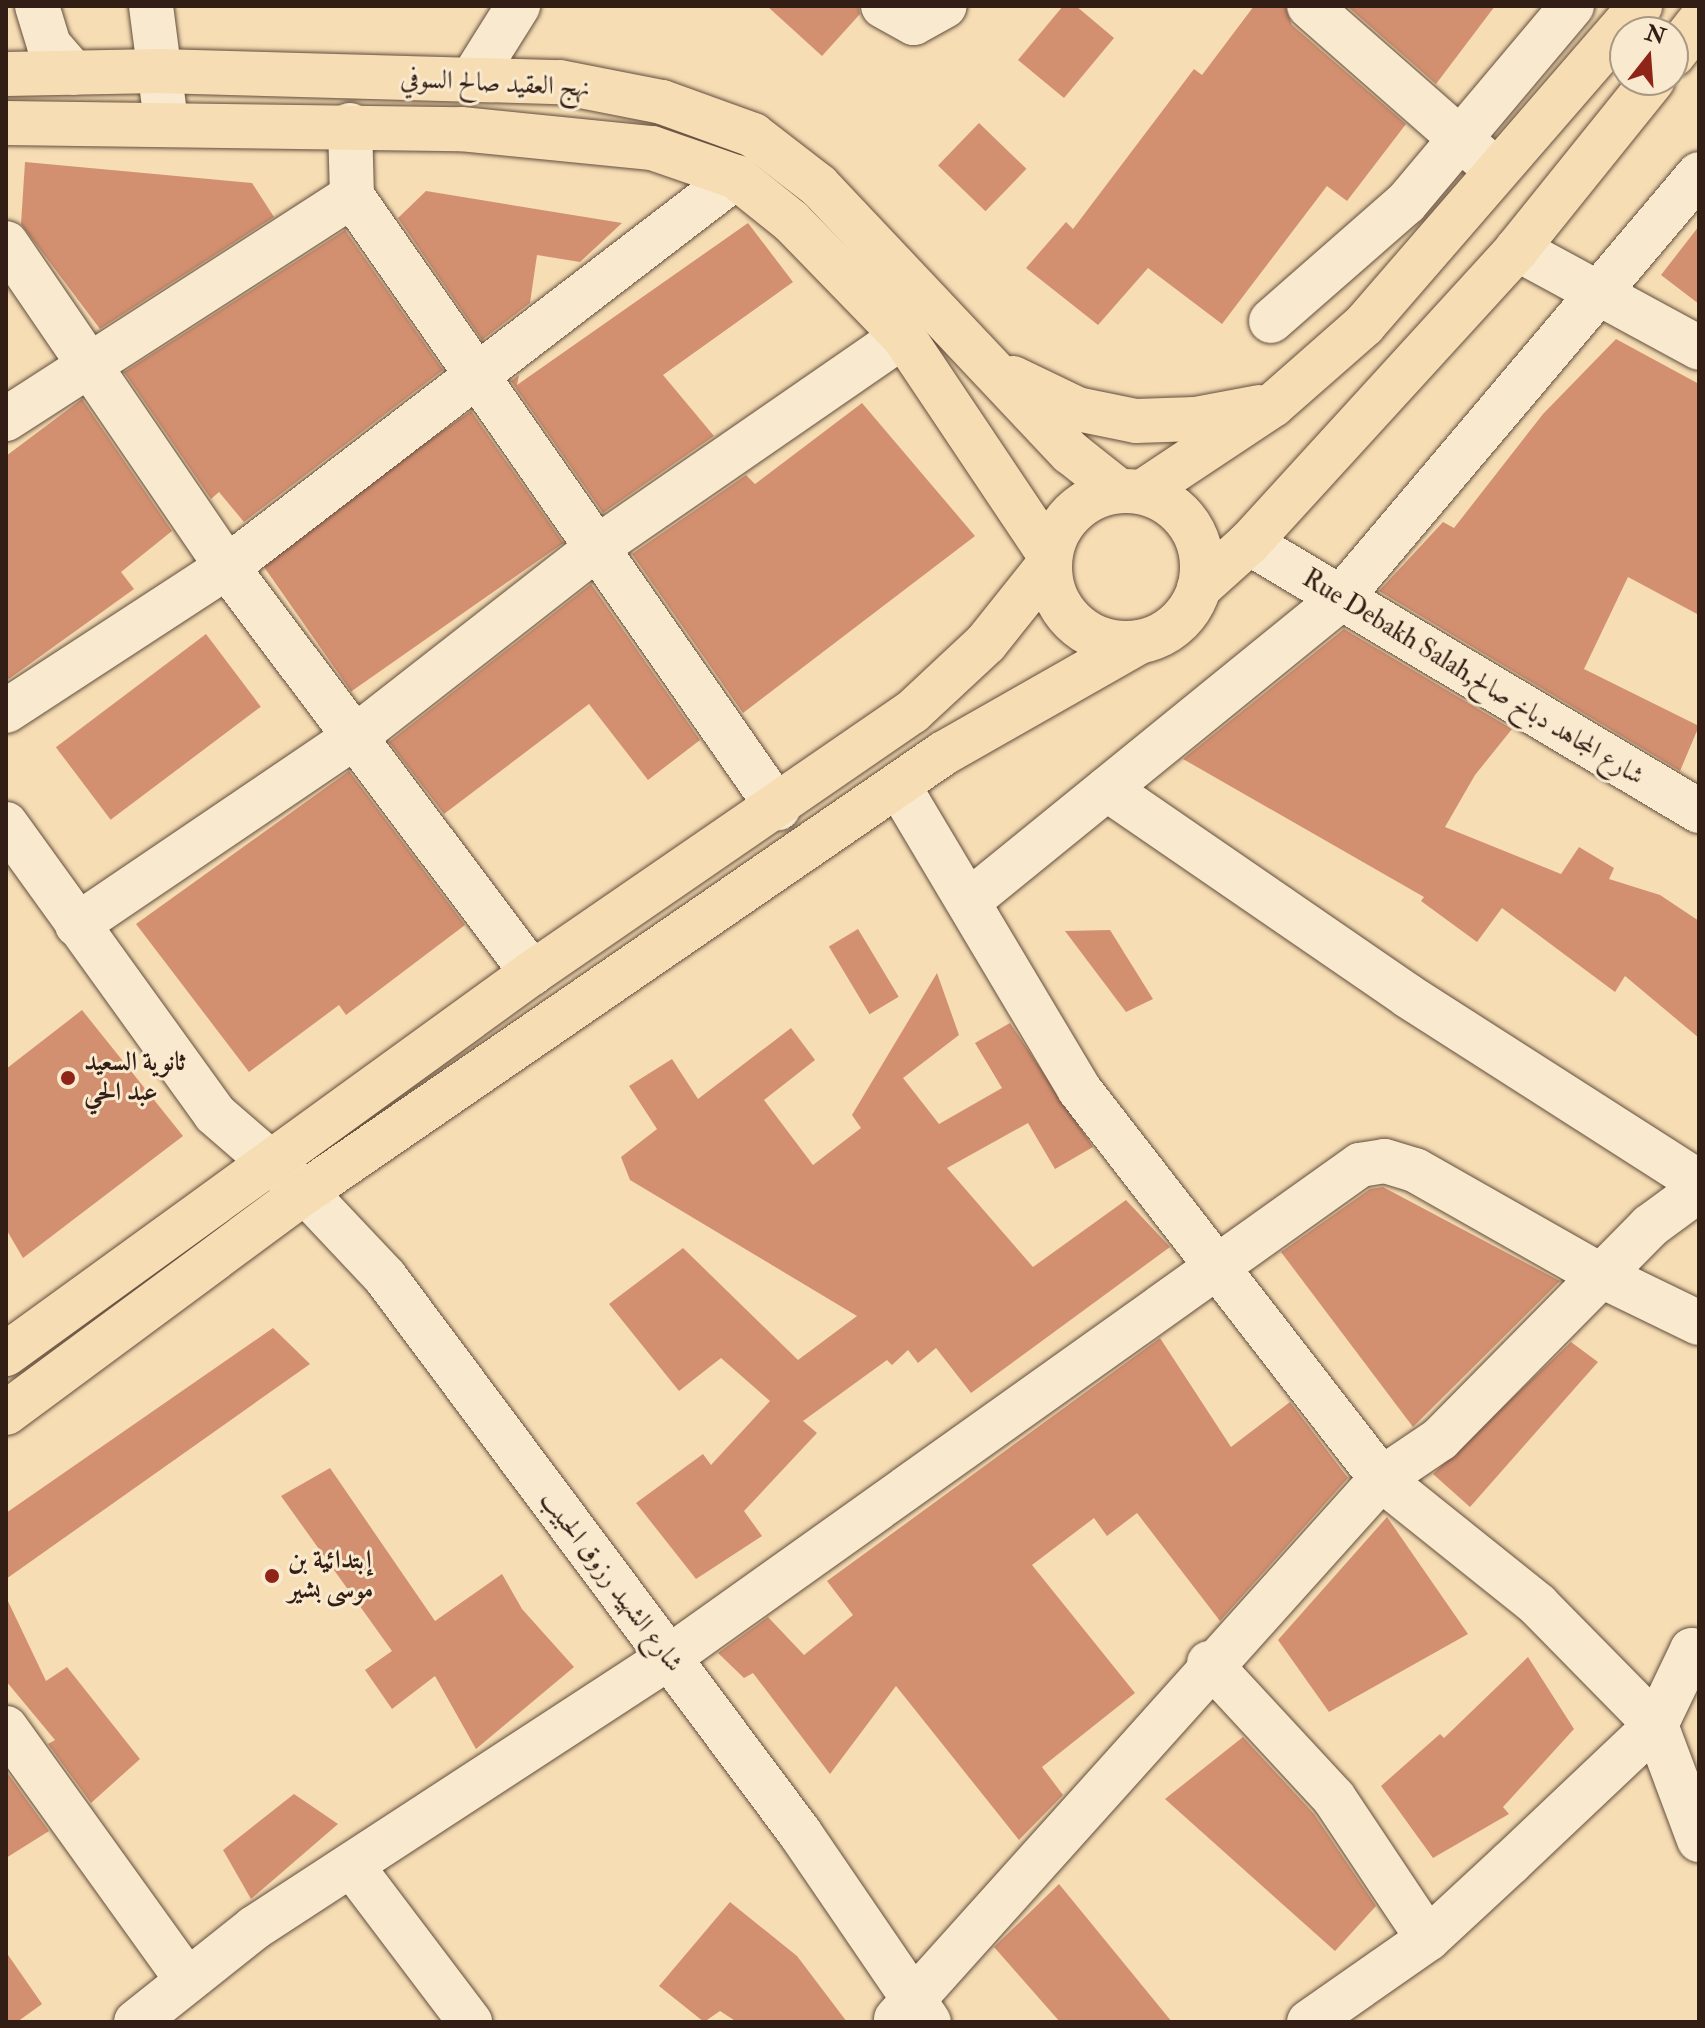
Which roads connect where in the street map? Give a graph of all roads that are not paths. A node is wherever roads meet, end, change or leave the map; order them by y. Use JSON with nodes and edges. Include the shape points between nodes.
{"nodes":[{"id":1,"x":37,"y":6,"type":"edge"},
{"id":2,"x":151,"y":6,"type":"edge"},
{"id":3,"x":518,"y":6,"type":"edge"},
{"id":4,"x":883,"y":6,"type":"edge"},
{"id":5,"x":945,"y":6,"type":"edge"},
{"id":6,"x":1309,"y":6,"type":"edge"},
{"id":7,"x":1572,"y":6,"type":"edge"},
{"id":8,"x":1640,"y":6,"type":"edge"},
{"id":9,"x":159,"y":71,"type":"junction"},
{"id":10,"x":73,"y":73,"type":"junction"},
{"id":11,"x":6,"y":74,"type":"edge"},
{"id":12,"x":471,"y":81,"type":"junction"},
{"id":13,"x":1640,"y":96,"type":"edge"},
{"id":14,"x":166,"y":121,"type":"junction"},
{"id":15,"x":6,"y":123,"type":"edge"},
{"id":16,"x":350,"y":125,"type":"junction"},
{"id":17,"x":1461,"y":138,"type":"junction"},
{"id":18,"x":1495,"y":171,"type":"junction"},
{"id":19,"x":1699,"y":174,"type":"edge"},
{"id":20,"x":736,"y":177,"type":"junction"},
{"id":21,"x":352,"y":196,"type":"junction"},
{"id":22,"x":6,"y":243,"type":"edge"},
{"id":23,"x":1517,"y":249,"type":"junction"},
{"id":24,"x":1601,"y":297,"type":"junction"},
{"id":25,"x":1271,"y":321,"type":"dead end"},
{"id":26,"x":903,"y":336,"type":"junction"},
{"id":27,"x":974,"y":348,"type":"junction"},
{"id":28,"x":1699,"y":348,"type":"edge"},
{"id":29,"x":86,"y":363,"type":"junction"},
{"id":30,"x":474,"y":373,"type":"junction"},
{"id":31,"x":1273,"y":405,"type":"junction"},
{"id":32,"x":6,"y":419,"type":"edge"},
{"id":33,"x":1130,"y":491,"type":"junction"},
{"id":34,"x":1249,"y":543,"type":"junction"},
{"id":35,"x":599,"y":546,"type":"junction"},
{"id":36,"x":1050,"y":560,"type":"junction"},
{"id":37,"x":227,"y":567,"type":"junction"},
{"id":38,"x":1199,"y":588,"type":"junction"},
{"id":39,"x":1338,"y":601,"type":"junction"},
{"id":40,"x":1139,"y":642,"type":"junction"},
{"id":41,"x":6,"y":711,"type":"edge"},
{"id":42,"x":356,"y":736,"type":"junction"},
{"id":43,"x":898,"y":785,"type":"junction"},
{"id":44,"x":1107,"y":789,"type":"junction"},
{"id":45,"x":778,"y":808,"type":"junction"},
{"id":46,"x":1699,"y":811,"type":"edge"},
{"id":47,"x":6,"y":824,"type":"edge"},
{"id":48,"x":969,"y":901,"type":"junction"},
{"id":49,"x":77,"y":925,"type":"junction"},
{"id":50,"x":532,"y":973,"type":"junction"},
{"id":51,"x":268,"y":1162,"type":"junction"},
{"id":52,"x":1699,"y":1182,"type":"edge"},
{"id":53,"x":1699,"y":1190,"type":"edge"},
{"id":54,"x":305,"y":1192,"type":"junction"},
{"id":55,"x":1215,"y":1265,"type":"junction"},
{"id":56,"x":1600,"y":1275,"type":"junction"},
{"id":57,"x":1699,"y":1323,"type":"edge"},
{"id":58,"x":6,"y":1354,"type":"edge"},
{"id":59,"x":6,"y":1413,"type":"edge"},
{"id":60,"x":1381,"y":1479,"type":"junction"},
{"id":61,"x":1697,"y":1649,"type":"edge"},
{"id":62,"x":668,"y":1658,"type":"junction"},
{"id":63,"x":1209,"y":1663,"type":"junction"},
{"id":64,"x":1656,"y":1725,"type":"junction"},
{"id":65,"x":6,"y":1728,"type":"edge"},
{"id":66,"x":1699,"y":1840,"type":"edge"},
{"id":67,"x":352,"y":1866,"type":"junction"},
{"id":68,"x":1428,"y":1939,"type":"junction"},
{"id":69,"x":185,"y":1977,"type":"junction"},
{"id":70,"x":911,"y":2014,"type":"edge"},
{"id":71,"x":136,"y":2022,"type":"edge"},
{"id":72,"x":470,"y":2022,"type":"edge"},
{"id":73,"x":1309,"y":2022,"type":"edge"}],
"edges":[{"from":1,"to":10,"type":"street","via":[[49,45]]},
{"from":2,"to":9,"type":"street"},
{"from":3,"to":12,"type":"street"},
{"from":4,"to":5,"type":"street","via":[[914,23]]},
{"from":6,"to":17,"type":"street"},
{"from":7,"to":17,"type":"street"},
{"from":8,"to":18,"type":"main road"},
{"from":9,"to":10,"type":"main road","name":"نهج العقيد صالح السوفي"},
{"from":9,"to":12,"type":"main road","name":"نهج العقيد صالح السوفي"},
{"from":9,"to":14,"type":"street"},
{"from":10,"to":11,"type":"main road","name":"نهج العقيد صالح السوفي"},
{"from":12,"to":27,"type":"main road","name":"نهج العقيد صالح السوفي","via":[[560,82],[604,90],[662,102],[753,135],[819,186]]},
{"from":13,"to":23,"type":"main road"},
{"from":14,"to":15,"type":"main road","name":"نهج العقيد صالح السوفي"},
{"from":14,"to":16,"type":"main road","name":"نهج العقيد صالح السوفي"},
{"from":16,"to":20,"type":"main road","name":"نهج العقيد صالح السوفي","via":[[652,148]]},
{"from":16,"to":21,"type":"street"},
{"from":17,"to":18,"type":"street"},
{"from":17,"to":25,"type":"street","via":[[1395,213]]},
{"from":18,"to":31,"type":"main road","via":[[1364,325]]},
{"from":19,"to":24,"type":"street"},
{"from":20,"to":26,"type":"main road","name":"نهج العقيد صالح السوفي","via":[[791,221]]},
{"from":20,"to":30,"type":"street"},
{"from":21,"to":29,"type":"street"},
{"from":21,"to":30,"type":"street"},
{"from":22,"to":29,"type":"street"},
{"from":23,"to":24,"type":"street"},
{"from":23,"to":34,"type":"main road"},
{"from":24,"to":28,"type":"street"},
{"from":24,"to":39,"type":"street"},
{"from":26,"to":35,"type":"street"},
{"from":26,"to":36,"type":"main road","name":"نهج العقيد صالح السوفي"},
{"from":27,"to":31,"type":"main road","via":[[1036,391],[1077,409],[1136,421],[1195,419]]},
{"from":27,"to":33,"type":"main road","name":"نهج العقيد صالح السوفي","via":[[1071,453]]},
{"from":29,"to":32,"type":"street"},
{"from":29,"to":37,"type":"street"},
{"from":30,"to":35,"type":"street"},
{"from":30,"to":37,"type":"street"},
{"from":31,"to":33,"type":"main road"},
{"from":33,"to":36,"type":"main road","via":[[1073,511]]},
{"from":33,"to":38,"type":"main road","via":[[1184,517],[1197,539]]},
{"from":34,"to":38,"type":"main road"},
{"from":34,"to":39,"type":"street","name":"Rue Debakh Salah,شارع المجاهد دباخ صالح"},
{"from":35,"to":42,"type":"street"},
{"from":35,"to":45,"type":"street"},
{"from":36,"to":40,"type":"main road","via":[[1053,591],[1076,623],[1112,642]]},
{"from":36,"to":45,"type":"main road","via":[[950,678]]},
{"from":37,"to":41,"type":"street"},
{"from":37,"to":42,"type":"street"},
{"from":38,"to":40,"type":"main road","via":[[1177,624]]},
{"from":39,"to":44,"type":"street"},
{"from":39,"to":46,"type":"street","name":"Rue Debakh Salah,شارع المجاهد دباخ صالح"},
{"from":40,"to":43,"type":"main road","via":[[1040,694]]},
{"from":42,"to":49,"type":"street"},
{"from":42,"to":50,"type":"street"},
{"from":43,"to":48,"type":"street"},
{"from":43,"to":54,"type":"main road"},
{"from":44,"to":48,"type":"street"},
{"from":44,"to":52,"type":"street","via":[[1408,996]]},
{"from":45,"to":50,"type":"main road"},
{"from":47,"to":49,"type":"street","name":"شارع الشهيد رزوق الحبيب"},
{"from":48,"to":55,"type":"street","via":[[1079,1089]]},
{"from":49,"to":51,"type":"street","name":"شارع الشهيد رزوق الحبيب","via":[[192,1087]]},
{"from":50,"to":51,"type":"main road"},
{"from":51,"to":54,"type":"street","name":"شارع الشهيد رزوق الحبيب"},
{"from":51,"to":58,"type":"main road"},
{"from":53,"to":56,"type":"street","via":[[1650,1226]]},
{"from":54,"to":59,"type":"main road"},
{"from":54,"to":62,"type":"street","name":"شارع الشهيد رزوق الحبيب","via":[[385,1277]]},
{"from":55,"to":56,"type":"street","via":[[1360,1165],[1385,1161],[1483,1204]]},
{"from":55,"to":60,"type":"street"},
{"from":55,"to":62,"type":"street"},
{"from":56,"to":57,"type":"street"},
{"from":56,"to":60,"type":"street","via":[[1440,1439]]},
{"from":60,"to":63,"type":"street"},
{"from":60,"to":64,"type":"street","via":[[1538,1605]]},
{"from":61,"to":64,"type":"street"},
{"from":62,"to":67,"type":"street"},
{"from":62,"to":70,"type":"street","name":"شارع الشهيد رزوق الحبيب","via":[[800,1833]]},
{"from":63,"to":68,"type":"street","via":[[1334,1798]]},
{"from":63,"to":70,"type":"street"},
{"from":64,"to":66,"type":"street"},
{"from":64,"to":68,"type":"street"},
{"from":65,"to":69,"type":"street"},
{"from":67,"to":69,"type":"street"},
{"from":67,"to":72,"type":"street"},
{"from":68,"to":73,"type":"street"},
{"from":69,"to":71,"type":"street"}]}
